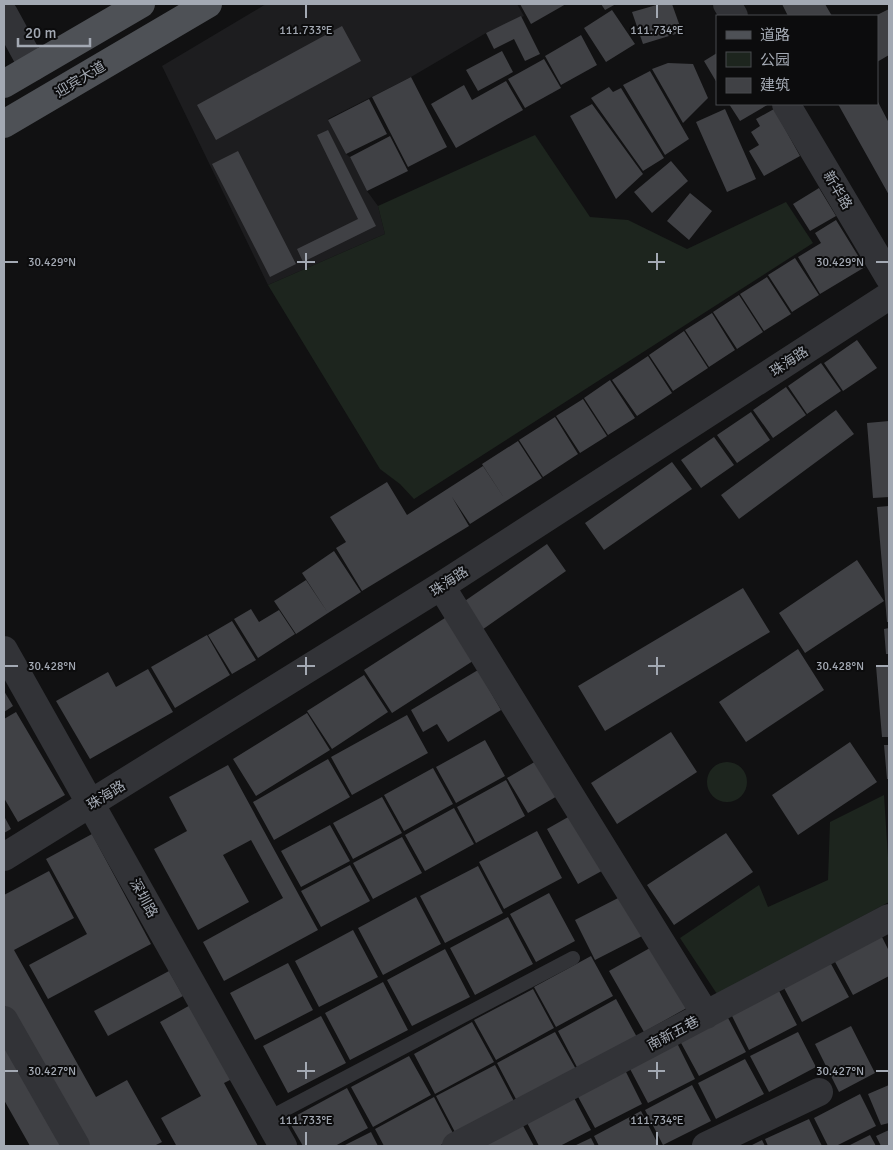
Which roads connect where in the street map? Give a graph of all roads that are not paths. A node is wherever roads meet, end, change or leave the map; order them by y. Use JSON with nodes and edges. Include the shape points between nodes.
{"nodes":[{"id":1,"x":141,"y":4,"type":"edge"},
{"id":2,"x":208,"y":4,"type":"edge"},
{"id":3,"x":727,"y":4,"type":"edge"},
{"id":4,"x":748,"y":4,"type":"edge"},
{"id":5,"x":4,"y":14,"type":"edge"},
{"id":6,"x":733,"y":15,"type":"edge"},
{"id":7,"x":754,"y":15,"type":"edge"},
{"id":8,"x":33,"y":67,"type":"junction"},
{"id":9,"x":4,"y":84,"type":"edge"},
{"id":10,"x":787,"y":105,"type":"edge"},
{"id":11,"x":805,"y":105,"type":"edge"},
{"id":12,"x":4,"y":124,"type":"edge"},
{"id":13,"x":889,"y":254,"type":"edge"},
{"id":14,"x":889,"y":277,"type":"edge"},
{"id":15,"x":889,"y":288,"type":"edge"},
{"id":16,"x":889,"y":296,"type":"edge"},
{"id":17,"x":441,"y":586,"type":"junction"},
{"id":18,"x":4,"y":650,"type":"edge"},
{"id":19,"x":89,"y":801,"type":"junction"},
{"id":20,"x":4,"y":849,"type":"edge"},
{"id":21,"x":4,"y":858,"type":"edge"},
{"id":22,"x":889,"y":918,"type":"edge"},
{"id":23,"x":573,"y":958,"type":"dead end"},
{"id":24,"x":706,"y":1015,"type":"junction"},
{"id":25,"x":4,"y":1020,"type":"edge"},
{"id":26,"x":819,"y":1092,"type":"dead end"},
{"id":27,"x":267,"y":1119,"type":"junction"},
{"id":28,"x":76,"y":1146,"type":"edge"},
{"id":29,"x":283,"y":1146,"type":"edge"},
{"id":30,"x":456,"y":1146,"type":"edge"},
{"id":31,"x":706,"y":1146,"type":"edge"}],
"edges":[{"from":1,"to":8,"type":"main road"},
{"from":2,"to":12,"type":"main road","name":"迎宾大道"},
{"from":3,"to":6,"type":"street"},
{"from":4,"to":7,"type":"street"},
{"from":5,"to":8,"type":"street"},
{"from":8,"to":9,"type":"main road"},
{"from":10,"to":14,"type":"street","name":"新华路"},
{"from":11,"to":13,"type":"street","name":"新华路"},
{"from":15,"to":19,"type":"street","name":"珠海路"},
{"from":16,"to":17,"type":"street","name":"珠海路"},
{"from":17,"to":19,"type":"street","name":"珠海路"},
{"from":17,"to":24,"type":"street"},
{"from":18,"to":19,"type":"street","name":"深圳路"},
{"from":19,"to":20,"type":"street","name":"珠海路"},
{"from":19,"to":21,"type":"street","name":"珠海路"},
{"from":19,"to":27,"type":"street","name":"深圳路"},
{"from":22,"to":24,"type":"street","name":"南新五巷"},
{"from":23,"to":27,"type":"lane"},
{"from":24,"to":30,"type":"street","name":"南新五巷"},
{"from":25,"to":28,"type":"street"},
{"from":26,"to":31,"type":"street"},
{"from":27,"to":29,"type":"street","name":"深圳路"}]}
